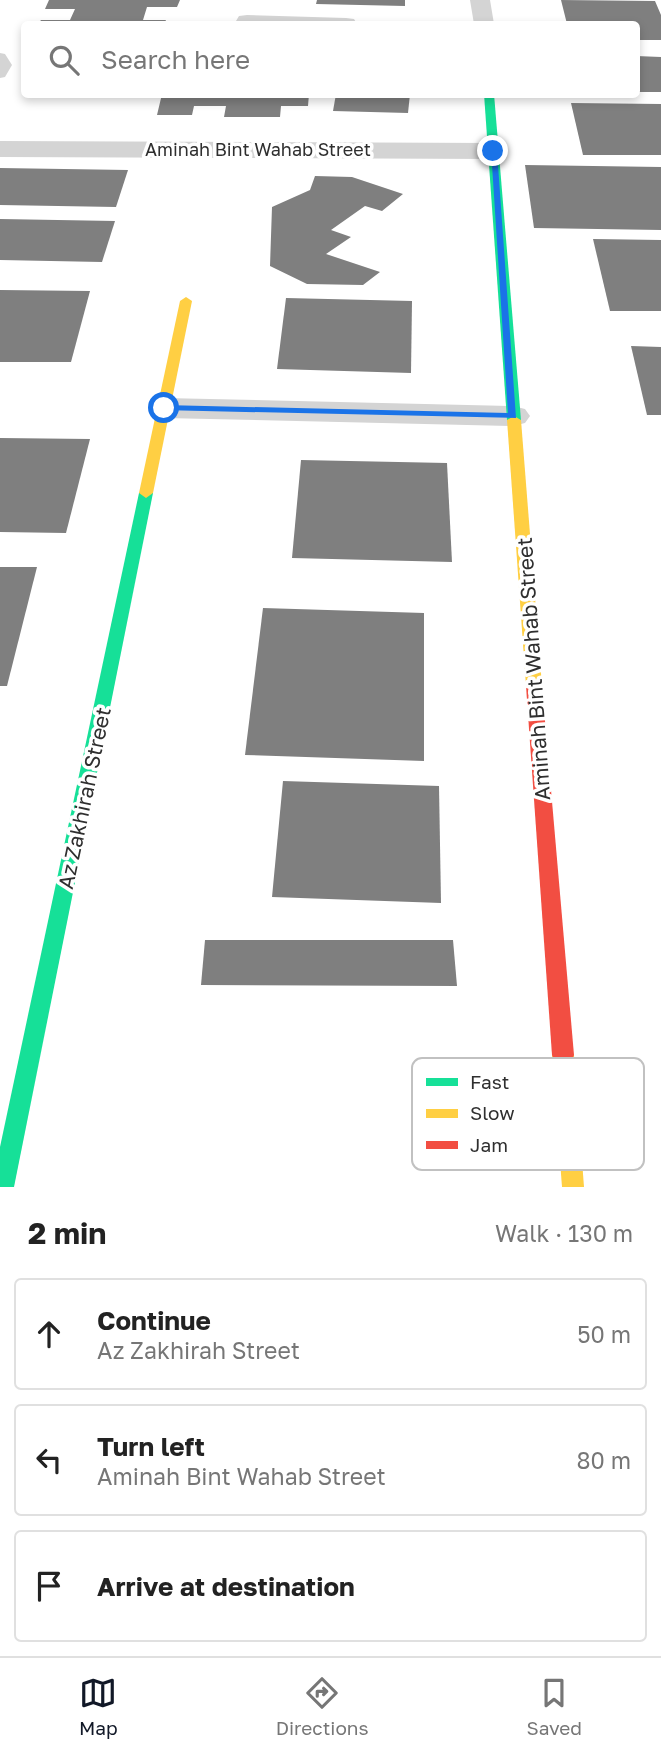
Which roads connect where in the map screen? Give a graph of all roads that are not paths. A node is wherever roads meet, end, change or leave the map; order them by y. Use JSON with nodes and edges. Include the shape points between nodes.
{"nodes":[{"id":1,"x":251,"y":0,"type":"edge"},
{"id":2,"x":480,"y":0,"type":"edge"},
{"id":3,"x":246,"y":21,"type":"edge"},
{"id":4,"x":484,"y":21,"type":"edge"},
{"id":5,"x":0,"y":57,"type":"edge"},
{"id":6,"x":0,"y":74,"type":"edge"},
{"id":7,"x":489,"y":98,"type":"edge"},
{"id":8,"x":8,"y":146,"type":"edge"},
{"id":9,"x":493,"y":151,"type":"junction"},
{"id":10,"x":186,"y":301,"type":"dead end"},
{"id":11,"x":164,"y":408,"type":"junction"},
{"id":12,"x":513,"y":416,"type":"junction"},
{"id":13,"x":563,"y":1058,"type":"edge"},
{"id":14,"x":4,"y":1187,"type":"edge"}],
"edges":[{"from":1,"to":3,"type":"street"},
{"from":2,"to":4,"type":"street"},
{"from":5,"to":6,"type":"lane","via":[[5,65]]},
{"from":7,"to":9,"type":"street","name":"Aminah Bint Wahab Street"},
{"from":8,"to":9,"type":"street","name":"Aminah Bint Wahab Street"},
{"from":9,"to":12,"type":"street","name":"Aminah Bint Wahab Street"},
{"from":10,"to":11,"type":"street","name":"Az Zakhirah Street"},
{"from":11,"to":12,"type":"street"},
{"from":11,"to":14,"type":"street","name":"Az Zakhirah Street"},
{"from":12,"to":13,"type":"street","name":"Aminah Bint Wahab Street"}]}
